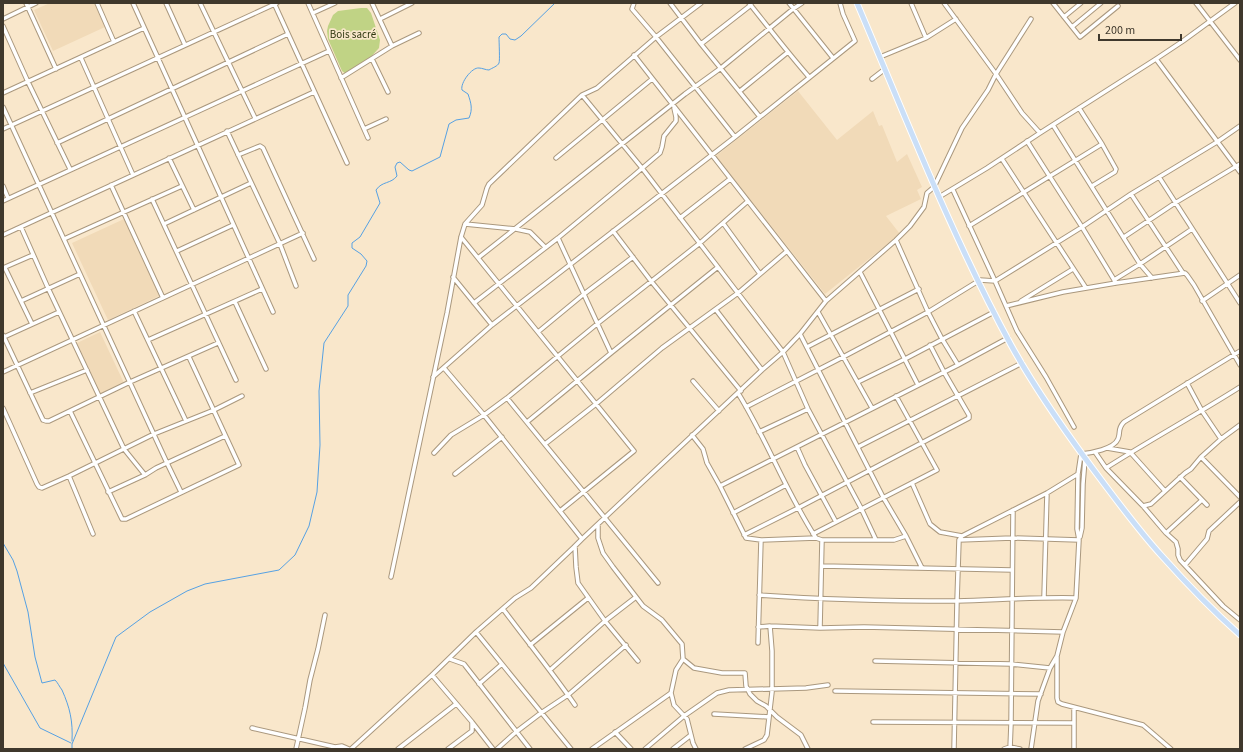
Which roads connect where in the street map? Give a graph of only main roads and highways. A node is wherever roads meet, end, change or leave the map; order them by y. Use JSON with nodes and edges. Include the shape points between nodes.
{"nodes":[{"id":1,"x":857,"y":3,"type":"edge"},
{"id":2,"x":1240,"y":634,"type":"edge"}],
"edges":[{"from":1,"to":2,"type":"main road","via":[[934,187],[978,282],[1022,363],[1081,454],[1126,512],[1160,554]]}]}
